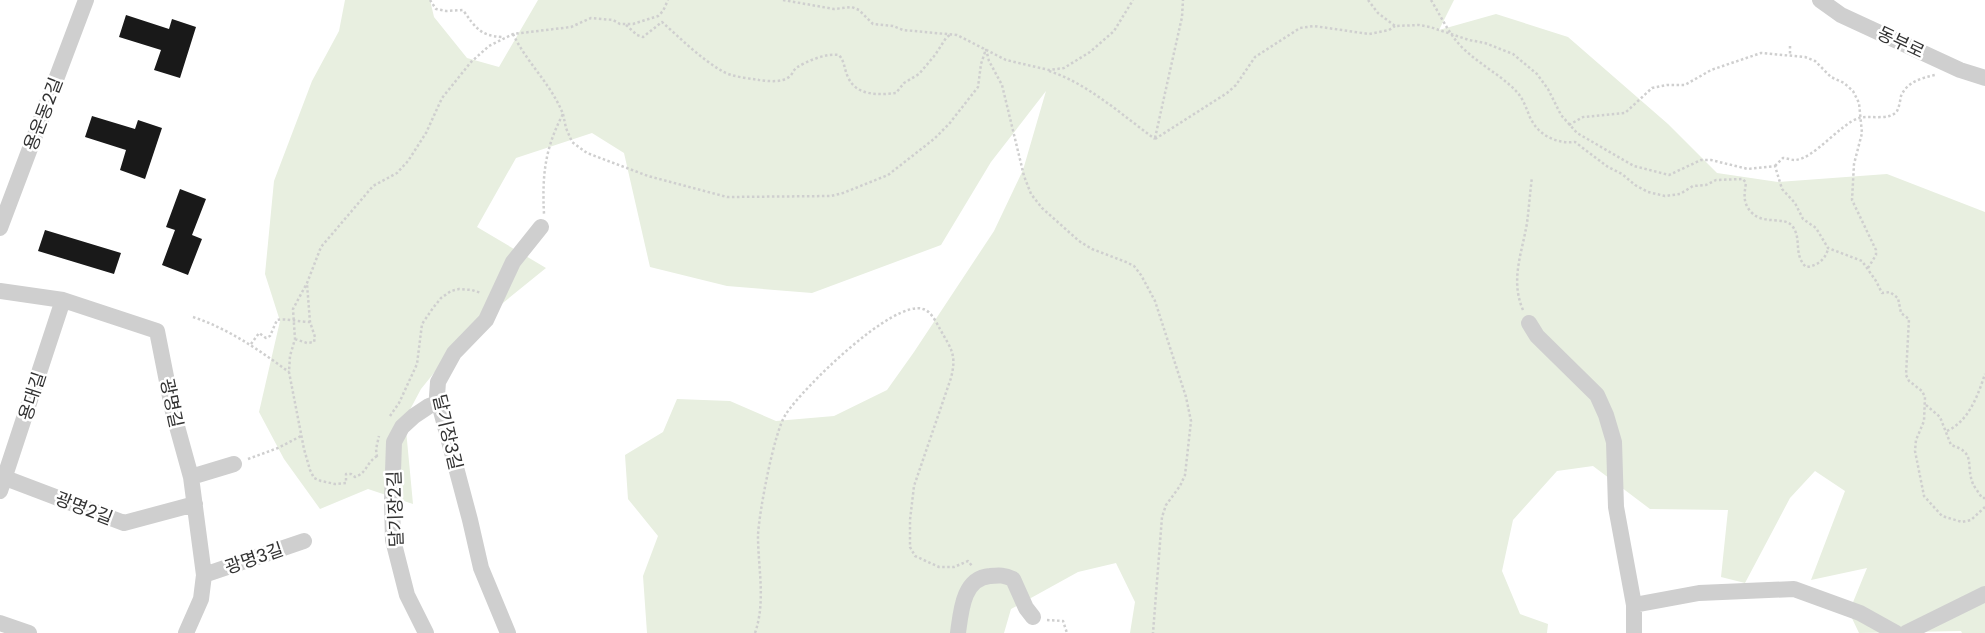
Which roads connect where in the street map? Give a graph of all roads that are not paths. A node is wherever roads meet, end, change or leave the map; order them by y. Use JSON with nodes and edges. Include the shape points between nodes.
{"nodes":[{"id":1,"x":86,"y":0,"type":"edge"},
{"id":2,"x":1820,"y":0,"type":"edge"},
{"id":3,"x":1985,"y":78,"type":"edge"},
{"id":4,"x":541,"y":227,"type":"road end"},
{"id":5,"x":0,"y":228,"type":"edge"},
{"id":6,"x":0,"y":291,"type":"edge"},
{"id":7,"x":63,"y":300,"type":"junction"},
{"id":8,"x":1529,"y":323,"type":"road end"},
{"id":9,"x":440,"y":402,"type":"junction"},
{"id":10,"x":234,"y":464,"type":"road end"},
{"id":11,"x":191,"y":477,"type":"junction"},
{"id":12,"x":2,"y":481,"type":"edge"},
{"id":13,"x":195,"y":504,"type":"junction"},
{"id":14,"x":304,"y":541,"type":"dead end"},
{"id":15,"x":204,"y":575,"type":"junction"},
{"id":16,"x":1985,"y":594,"type":"edge"},
{"id":17,"x":1634,"y":605,"type":"junction"},
{"id":18,"x":1033,"y":618,"type":"road end"},
{"id":19,"x":0,"y":623,"type":"edge"},
{"id":20,"x":29,"y":633,"type":"edge"},
{"id":21,"x":186,"y":633,"type":"edge"},
{"id":22,"x":426,"y":633,"type":"edge"},
{"id":23,"x":508,"y":633,"type":"edge"},
{"id":24,"x":958,"y":633,"type":"edge"},
{"id":25,"x":1634,"y":633,"type":"edge"},
{"id":26,"x":1896,"y":633,"type":"edge"},
{"id":27,"x":1906,"y":633,"type":"edge"}],
"edges":[{"from":1,"to":5,"type":"street","name":"용운동2길"},
{"from":2,"to":3,"type":"street","name":"동부로","via":[[1841,15],[1960,70]]},
{"from":4,"to":9,"type":"street","name":"달기장3길","via":[[513,262],[486,320],[454,352],[438,382]]},
{"from":6,"to":7,"type":"street","name":"광명길"},
{"from":7,"to":11,"type":"street","name":"광명길","via":[[158,331],[173,412]]},
{"from":7,"to":12,"type":"street","name":"용대길"},
{"from":8,"to":17,"type":"street","via":[[1537,336],[1597,395],[1606,415],[1614,442],[1616,507]]},
{"from":9,"to":22,"type":"street","name":"달기장2길","via":[[414,416],[402,427],[394,442],[393,540],[407,595]]},
{"from":9,"to":23,"type":"street","name":"달기장3길","via":[[481,568]]},
{"from":10,"to":11,"type":"street"},
{"from":11,"to":13,"type":"street","name":"광명길"},
{"from":12,"to":13,"type":"street","name":"광명2길","via":[[124,523]]},
{"from":13,"to":15,"type":"street","name":"광명길"},
{"from":14,"to":15,"type":"street","name":"광명3길"},
{"from":15,"to":21,"type":"street","name":"광명길","via":[[201,599]]},
{"from":16,"to":27,"type":"street"},
{"from":17,"to":25,"type":"street"},
{"from":17,"to":26,"type":"street","via":[[1698,593],[1794,589],[1860,613]]},
{"from":18,"to":24,"type":"street","via":[[1013,579],[1002,574],[981,576],[969,587]]},
{"from":19,"to":20,"type":"street"}]}
